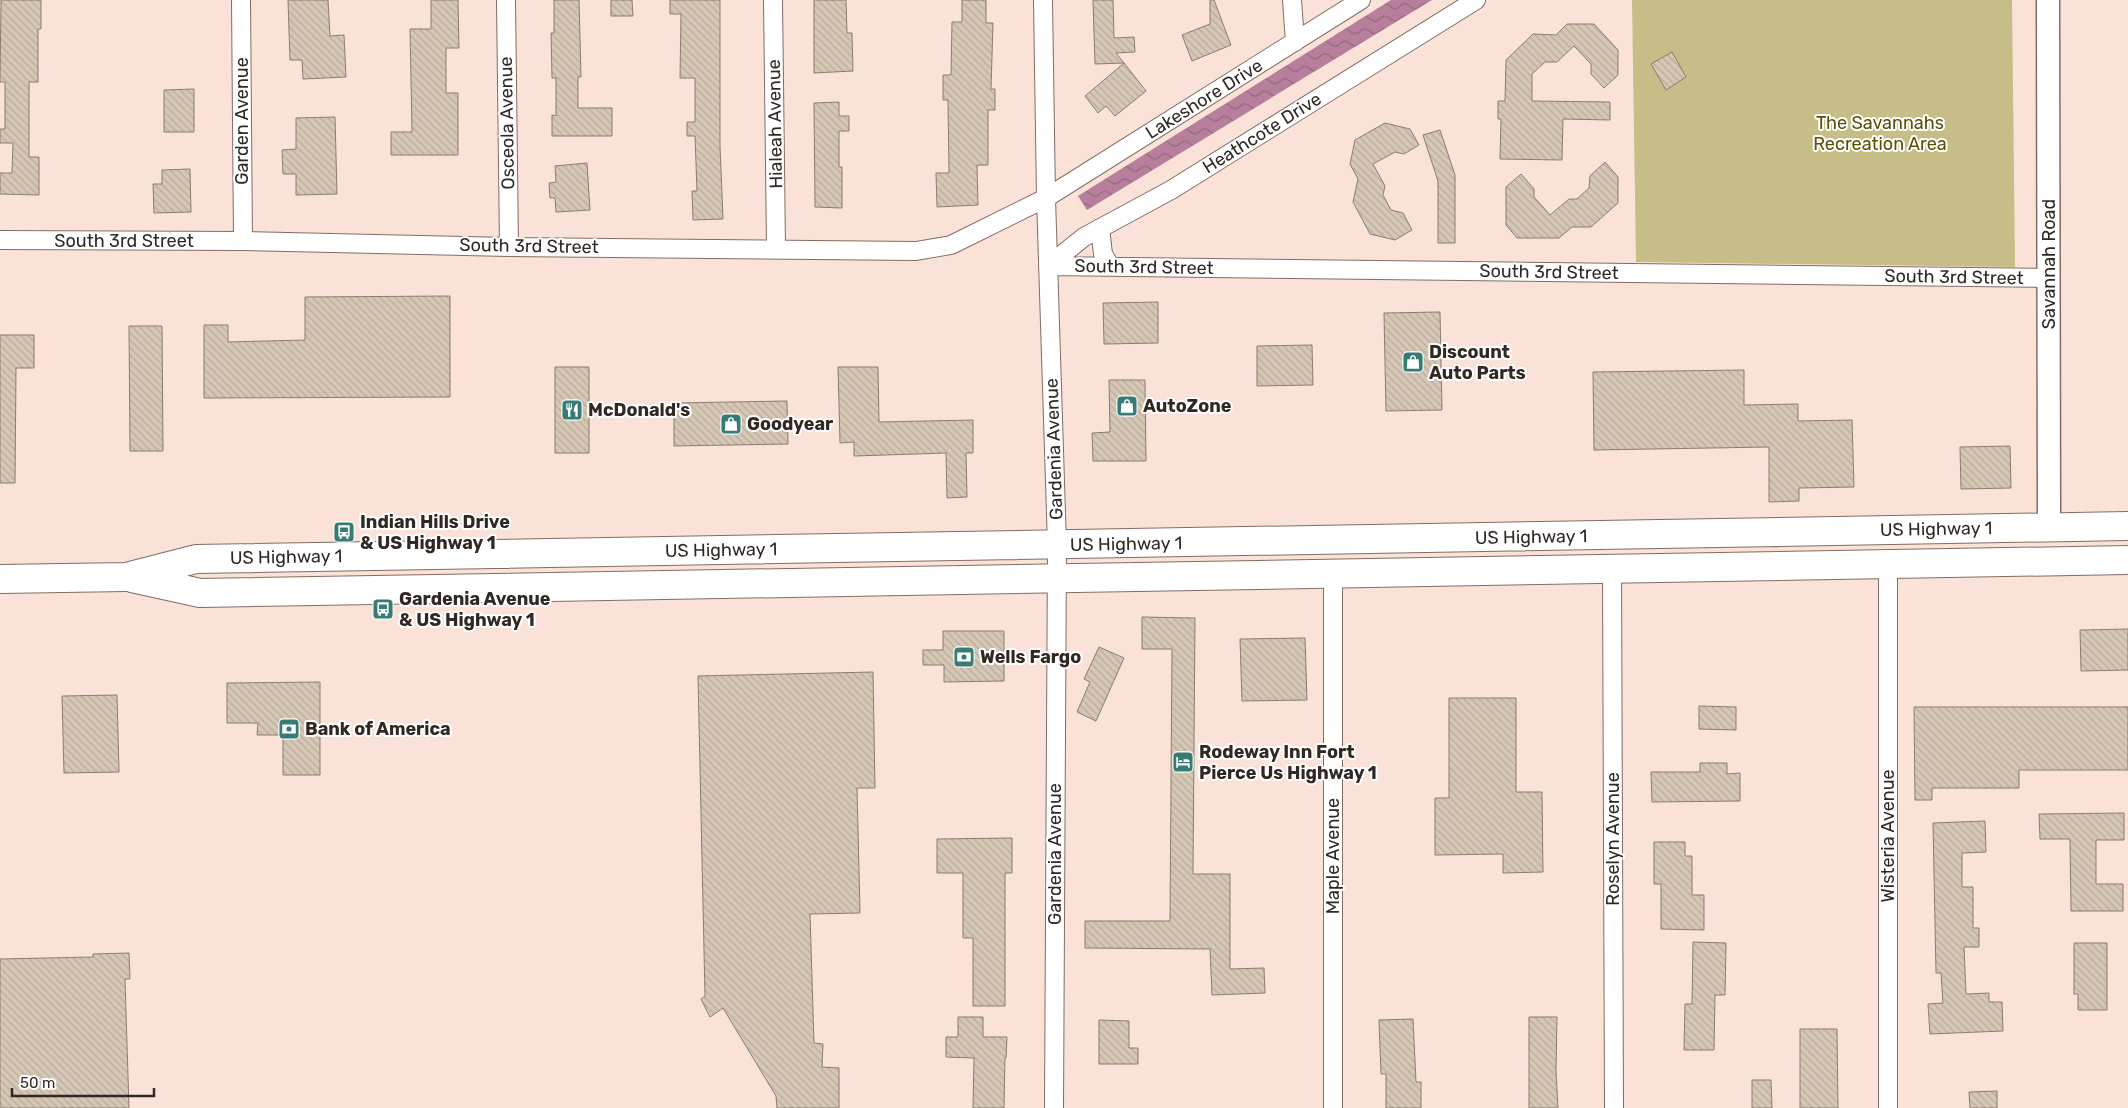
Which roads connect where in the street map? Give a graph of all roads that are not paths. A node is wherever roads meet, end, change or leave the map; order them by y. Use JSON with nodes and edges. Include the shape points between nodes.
{"nodes":[{"id":1,"x":242,"y":0,"type":"edge"},
{"id":2,"x":506,"y":0,"type":"edge"},
{"id":3,"x":773,"y":0,"type":"edge"},
{"id":4,"x":1042,"y":0,"type":"edge"},
{"id":5,"x":1292,"y":0,"type":"edge"},
{"id":6,"x":1361,"y":0,"type":"edge"},
{"id":7,"x":1476,"y":0,"type":"edge"},
{"id":8,"x":2048,"y":0,"type":"edge"},
{"id":9,"x":1295,"y":42,"type":"junction"},
{"id":10,"x":1046,"y":198,"type":"junction"},
{"id":11,"x":1100,"y":228,"type":"junction"},
{"id":12,"x":0,"y":240,"type":"edge"},
{"id":13,"x":244,"y":241,"type":"junction"},
{"id":14,"x":509,"y":247,"type":"junction"},
{"id":15,"x":776,"y":248,"type":"junction"},
{"id":16,"x":1048,"y":266,"type":"junction"},
{"id":17,"x":1110,"y":266,"type":"junction"},
{"id":18,"x":2049,"y":278,"type":"junction"},
{"id":19,"x":2128,"y":526,"type":"edge"},
{"id":20,"x":2049,"y":527,"type":"junction"},
{"id":21,"x":1057,"y":545,"type":"junction"},
{"id":22,"x":702,"y":551,"type":"junction"},
{"id":23,"x":623,"y":552,"type":"junction"},
{"id":24,"x":2128,"y":560,"type":"edge"},
{"id":25,"x":1995,"y":562,"type":"junction"},
{"id":26,"x":1888,"y":564,"type":"junction"},
{"id":27,"x":1612,"y":569,"type":"junction"},
{"id":28,"x":1333,"y":574,"type":"junction"},
{"id":29,"x":126,"y":577,"type":"junction"},
{"id":30,"x":1056,"y":578,"type":"junction"},
{"id":31,"x":0,"y":579,"type":"edge"},
{"id":32,"x":652,"y":585,"type":"junction"},
{"id":33,"x":560,"y":587,"type":"junction"},
{"id":34,"x":1054,"y":1108,"type":"edge"},
{"id":35,"x":1333,"y":1108,"type":"edge"},
{"id":36,"x":1614,"y":1108,"type":"edge"},
{"id":37,"x":1888,"y":1108,"type":"edge"}],
"edges":[{"from":1,"to":13,"type":"street","name":"Garden Avenue"},
{"from":2,"to":14,"type":"street","name":"Osceola Avenue"},
{"from":3,"to":15,"type":"street","name":"Hialeah Avenue"},
{"from":4,"to":10,"type":"street","name":"Gardenia Avenue"},
{"from":5,"to":9,"type":"street"},
{"from":6,"to":9,"type":"street","name":"Lakeshore Drive"},
{"from":7,"to":11,"type":"street","name":"Heathcote Drive","via":[[1171,190]]},
{"from":8,"to":18,"type":"street","name":"Savannah Road"},
{"from":9,"to":10,"type":"street","name":"Lakeshore Drive"},
{"from":10,"to":15,"type":"street","name":"South 3rd Street","via":[[951,245],[916,251]]},
{"from":10,"to":16,"type":"street","name":"Gardenia Avenue"},
{"from":11,"to":16,"type":"street","name":"Heathcote Drive"},
{"from":11,"to":17,"type":"street","via":[[1103,254]]},
{"from":12,"to":13,"type":"street","name":"South 3rd Street"},
{"from":13,"to":14,"type":"street","name":"South 3rd Street"},
{"from":14,"to":15,"type":"street","name":"South 3rd Street"},
{"from":16,"to":17,"type":"street","name":"South 3rd Street"},
{"from":16,"to":21,"type":"street","name":"Gardenia Avenue"},
{"from":17,"to":18,"type":"street","name":"South 3rd Street"},
{"from":18,"to":20,"type":"street","name":"Savannah Road"},
{"from":19,"to":20,"type":"main road","name":"US Highway 1"},
{"from":20,"to":21,"type":"main road","name":"US Highway 1"},
{"from":20,"to":25,"type":"main road","via":[[2034,544]]},
{"from":21,"to":22,"type":"main road","name":"US Highway 1"},
{"from":21,"to":30,"type":"street","name":"Gardenia Avenue"},
{"from":22,"to":23,"type":"main road","name":"US Highway 1"},
{"from":22,"to":32,"type":"main road","via":[[666,566]]},
{"from":23,"to":29,"type":"main road","name":"US Highway 1","via":[[196,559]]},
{"from":23,"to":33,"type":"main road","via":[[606,569]]},
{"from":24,"to":25,"type":"main road","name":"US Highway 1"},
{"from":25,"to":26,"type":"main road","name":"US Highway 1"},
{"from":26,"to":27,"type":"main road","name":"US Highway 1"},
{"from":26,"to":37,"type":"street","name":"Wisteria Avenue"},
{"from":27,"to":28,"type":"main road","name":"US Highway 1"},
{"from":27,"to":36,"type":"street","name":"Roselyn Avenue"},
{"from":28,"to":30,"type":"main road","name":"US Highway 1"},
{"from":28,"to":35,"type":"street","name":"Maple Avenue"},
{"from":29,"to":31,"type":"main road","name":"US Highway 1"},
{"from":29,"to":33,"type":"main road","name":"US Highway 1","via":[[200,594]]},
{"from":30,"to":32,"type":"main road","name":"US Highway 1"},
{"from":30,"to":34,"type":"street","name":"Gardenia Avenue"},
{"from":32,"to":33,"type":"main road","name":"US Highway 1"}]}
